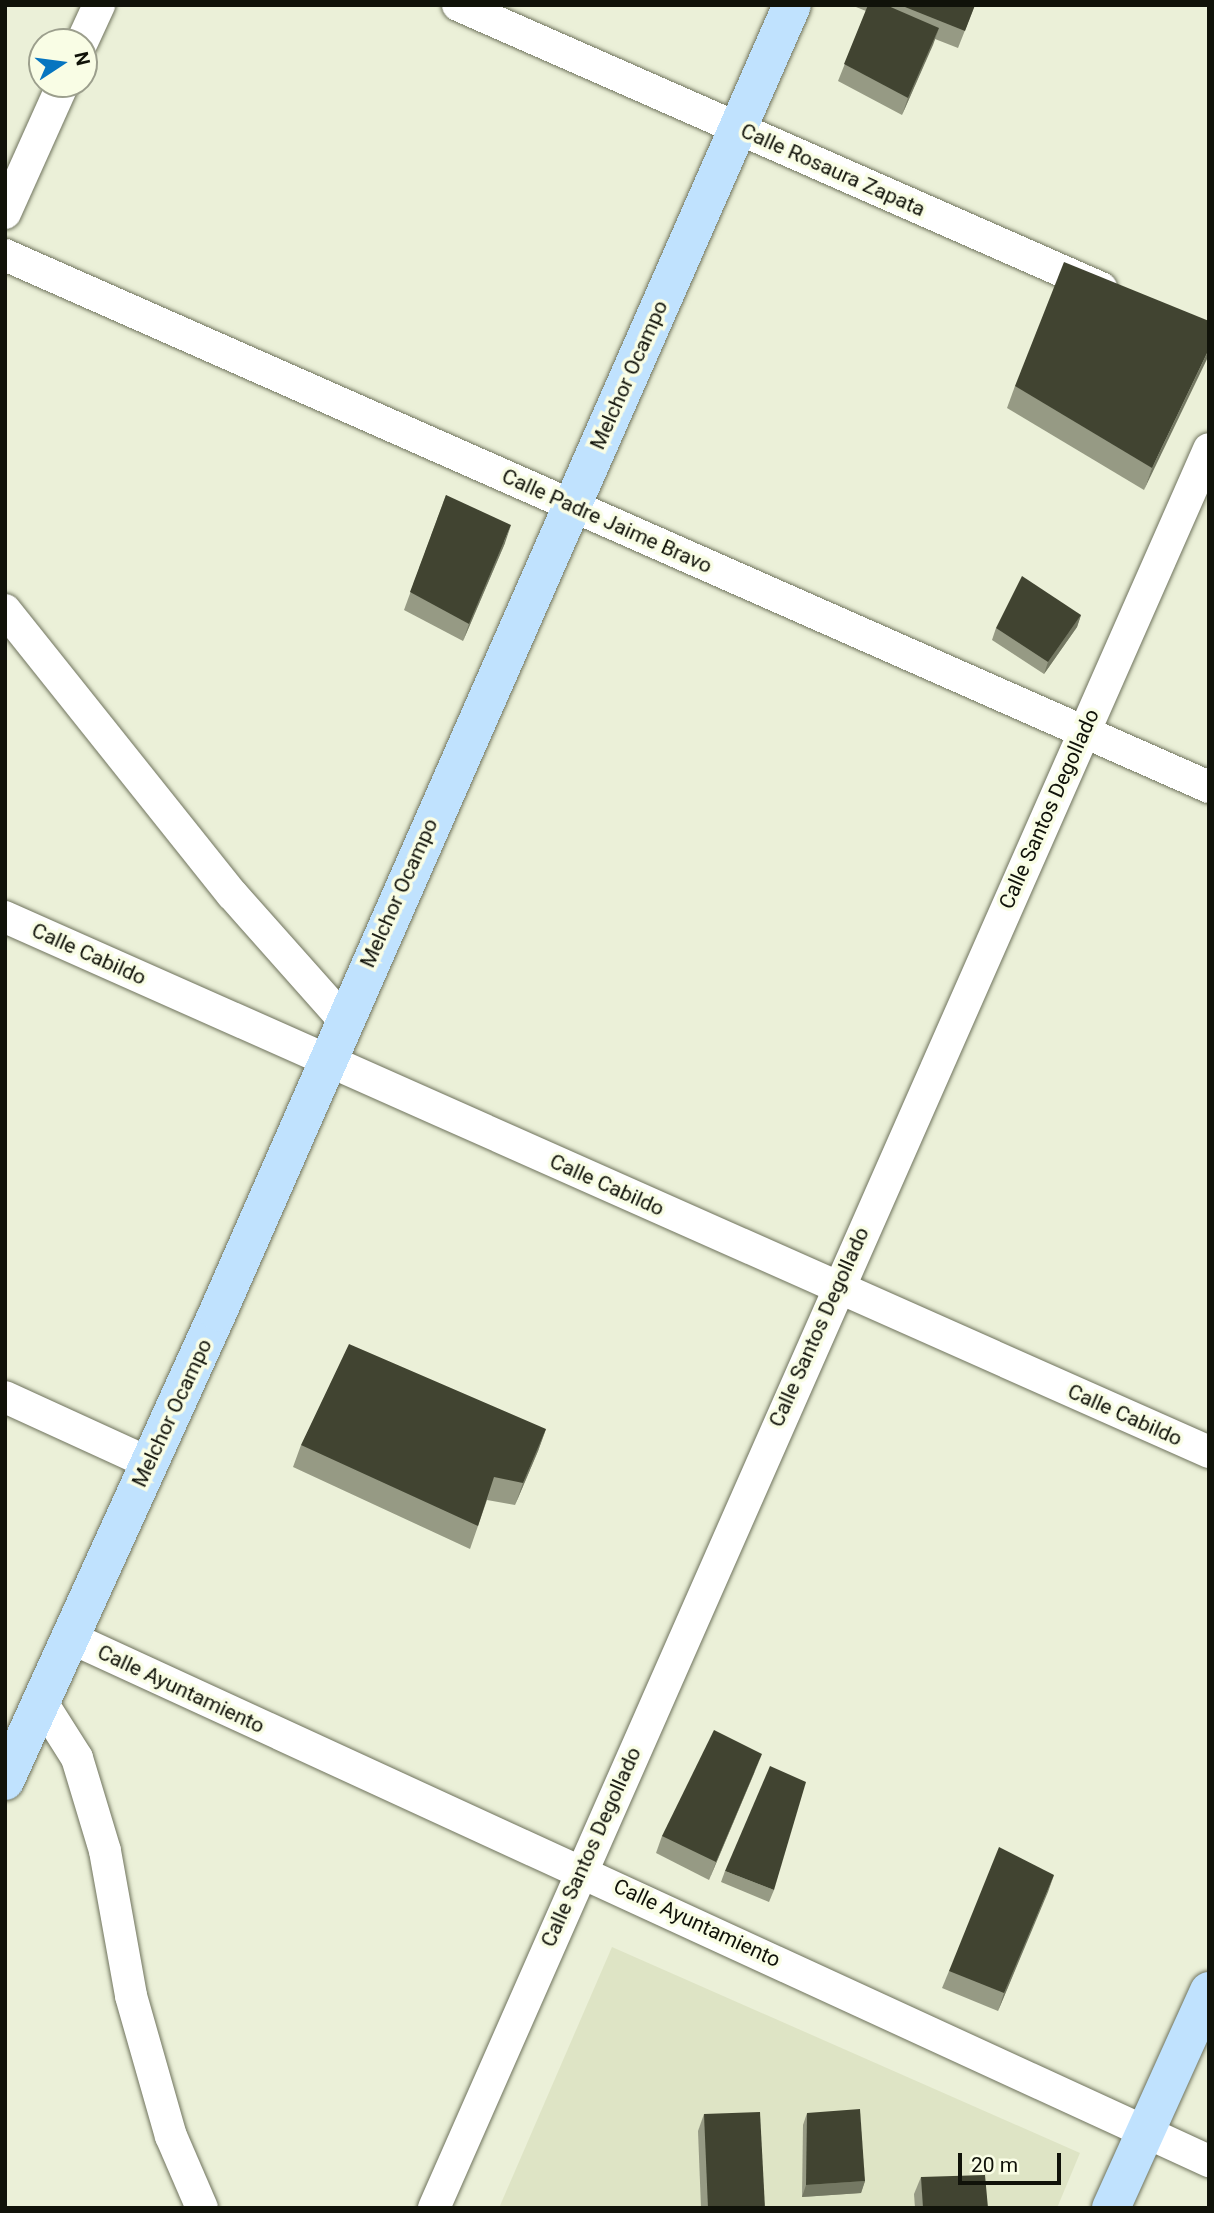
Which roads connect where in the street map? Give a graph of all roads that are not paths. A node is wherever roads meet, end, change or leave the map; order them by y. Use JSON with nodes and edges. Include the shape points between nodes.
{"nodes":[{"id":1,"x":99,"y":5,"type":"edge"},
{"id":2,"x":458,"y":5,"type":"edge"},
{"id":3,"x":792,"y":5,"type":"edge"},
{"id":4,"x":88,"y":28,"type":"edge"},
{"id":5,"x":58,"y":98,"type":"edge"},
{"id":6,"x":736,"y":128,"type":"junction"},
{"id":7,"x":5,"y":213,"type":"edge"},
{"id":8,"x":5,"y":255,"type":"edge"},
{"id":9,"x":1132,"y":301,"type":"edge"},
{"id":10,"x":1209,"y":449,"type":"edge"},
{"id":11,"x":572,"y":506,"type":"junction"},
{"id":12,"x":5,"y":610,"type":"edge"},
{"id":13,"x":1083,"y":732,"type":"junction"},
{"id":14,"x":1209,"y":787,"type":"edge"},
{"id":15,"x":5,"y":917,"type":"edge"},
{"id":16,"x":343,"y":1019,"type":"junction"},
{"id":17,"x":326,"y":1060,"type":"junction"},
{"id":18,"x":836,"y":1287,"type":"junction"},
{"id":19,"x":5,"y":1396,"type":"edge"},
{"id":20,"x":1209,"y":1452,"type":"edge"},
{"id":21,"x":149,"y":1462,"type":"junction"},
{"id":22,"x":69,"y":1637,"type":"junction"},
{"id":23,"x":41,"y":1701,"type":"junction"},
{"id":24,"x":5,"y":1780,"type":"edge"},
{"id":25,"x":581,"y":1870,"type":"junction"},
{"id":26,"x":1209,"y":1991,"type":"edge"},
{"id":27,"x":1143,"y":2133,"type":"junction"},
{"id":28,"x":1209,"y":2161,"type":"edge"},
{"id":29,"x":202,"y":2208,"type":"edge"},
{"id":30,"x":434,"y":2208,"type":"edge"},
{"id":31,"x":1111,"y":2208,"type":"edge"}],
"edges":[{"from":1,"to":4,"type":"street"},
{"from":2,"to":6,"type":"street","name":"Calle Rosaura Zapata"},
{"from":3,"to":6,"type":"street","name":"Melchor Ocampo"},
{"from":5,"to":7,"type":"street"},
{"from":6,"to":9,"type":"street","name":"Calle Rosaura Zapata"},
{"from":6,"to":11,"type":"street","name":"Melchor Ocampo"},
{"from":8,"to":11,"type":"street","name":"Calle Padre Jaime Bravo"},
{"from":10,"to":13,"type":"street","name":"Calle Santos Degollado"},
{"from":11,"to":13,"type":"street","name":"Calle Padre Jaime Bravo"},
{"from":11,"to":16,"type":"street","name":"Melchor Ocampo"},
{"from":12,"to":16,"type":"street","via":[[223,884]]},
{"from":13,"to":14,"type":"street","name":"Calle Padre Jaime Bravo"},
{"from":13,"to":18,"type":"street","name":"Calle Santos Degollado"},
{"from":15,"to":17,"type":"street","name":"Calle Cabildo"},
{"from":16,"to":17,"type":"street","name":"Melchor Ocampo"},
{"from":17,"to":18,"type":"street","name":"Calle Cabildo"},
{"from":17,"to":21,"type":"street","name":"Melchor Ocampo"},
{"from":18,"to":20,"type":"street","name":"Calle Cabildo"},
{"from":18,"to":25,"type":"street","name":"Calle Santos Degollado"},
{"from":19,"to":21,"type":"street"},
{"from":21,"to":22,"type":"street","name":"Melchor Ocampo"},
{"from":22,"to":23,"type":"street","name":"Melchor Ocampo"},
{"from":22,"to":25,"type":"street","name":"Calle Ayuntamiento"},
{"from":23,"to":24,"type":"street","name":"Melchor Ocampo"},
{"from":23,"to":29,"type":"street","via":[[77,1758],[105,1851],[131,1996],[171,2136]]},
{"from":25,"to":27,"type":"street","name":"Calle Ayuntamiento"},
{"from":25,"to":30,"type":"street","name":"Calle Santos Degollado"},
{"from":26,"to":27,"type":"street"},
{"from":27,"to":28,"type":"street","name":"Calle Ayuntamiento"},
{"from":27,"to":31,"type":"street"}]}
